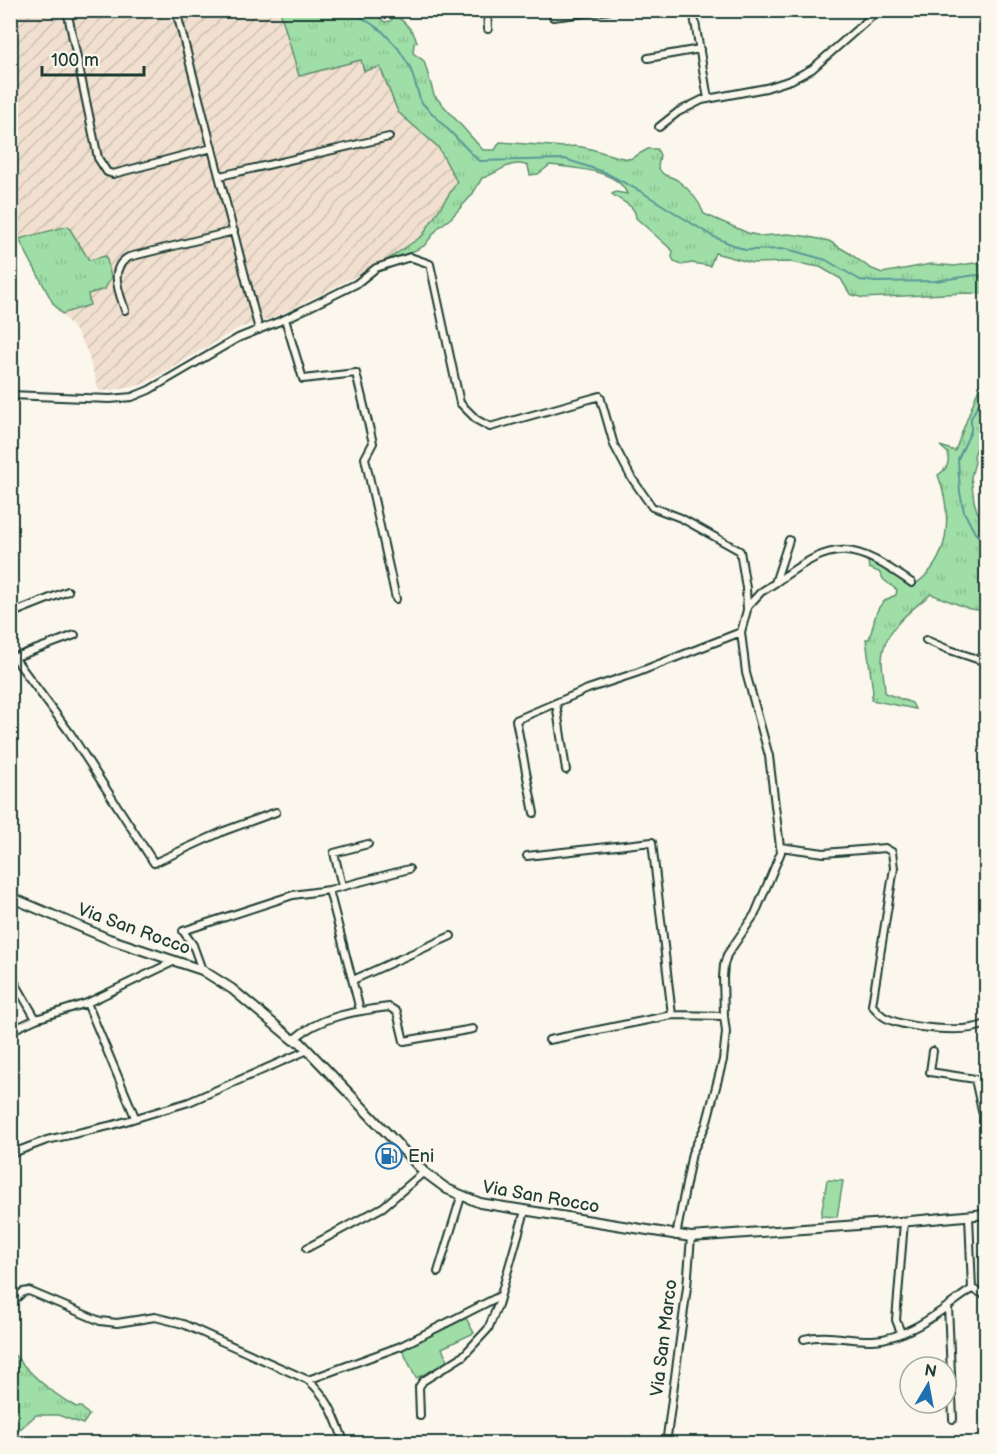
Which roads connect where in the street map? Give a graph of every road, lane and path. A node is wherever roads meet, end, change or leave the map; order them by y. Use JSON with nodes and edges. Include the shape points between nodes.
{"nodes":[{"id":1,"x":67,"y":10,"type":"edge"},
{"id":2,"x":176,"y":10,"type":"edge"},
{"id":3,"x":487,"y":10,"type":"edge"},
{"id":4,"x":610,"y":10,"type":"edge"},
{"id":5,"x":693,"y":10,"type":"edge"},
{"id":6,"x":879,"y":10,"type":"edge"},
{"id":7,"x":554,"y":18,"type":"dead end"},
{"id":8,"x":488,"y":29,"type":"dead end"},
{"id":9,"x":699,"y":49,"type":"junction"},
{"id":10,"x":648,"y":58,"type":"dead end"},
{"id":11,"x":708,"y":99,"type":"junction"},
{"id":12,"x":659,"y":127,"type":"dead end"},
{"id":13,"x":389,"y":137,"type":"dead end"},
{"id":14,"x":212,"y":148,"type":"junction"},
{"id":15,"x":220,"y":176,"type":"junction"},
{"id":16,"x":234,"y":231,"type":"junction"},
{"id":17,"x":125,"y":310,"type":"dead end"},
{"id":18,"x":285,"y":319,"type":"junction"},
{"id":19,"x":259,"y":330,"type":"junction"},
{"id":20,"x":10,"y":395,"type":"edge"},
{"id":21,"x":789,"y":540,"type":"dead end"},
{"id":22,"x":775,"y":582,"type":"junction"},
{"id":23,"x":912,"y":584,"type":"dead end"},
{"id":24,"x":68,"y":591,"type":"dead end"},
{"id":25,"x":396,"y":599,"type":"dead end"},
{"id":26,"x":747,"y":607,"type":"junction"},
{"id":27,"x":10,"y":614,"type":"edge"},
{"id":28,"x":741,"y":632,"type":"junction"},
{"id":29,"x":75,"y":635,"type":"dead end"},
{"id":30,"x":926,"y":640,"type":"dead end"},
{"id":31,"x":12,"y":658,"type":"edge"},
{"id":32,"x":987,"y":662,"type":"edge"},
{"id":33,"x":556,"y":703,"type":"junction"},
{"id":34,"x":566,"y":770,"type":"dead end"},
{"id":35,"x":276,"y":812,"type":"dead end"},
{"id":36,"x":534,"y":813,"type":"dead end"},
{"id":37,"x":368,"y":844,"type":"dead end"},
{"id":38,"x":780,"y":847,"type":"junction"},
{"id":39,"x":527,"y":856,"type":"dead end"},
{"id":40,"x":409,"y":869,"type":"dead end"},
{"id":41,"x":342,"y":886,"type":"junction"},
{"id":42,"x":329,"y":890,"type":"junction"},
{"id":43,"x":987,"y":893,"type":"edge"},
{"id":44,"x":10,"y":897,"type":"edge"},
{"id":45,"x":987,"y":910,"type":"edge"},
{"id":46,"x":451,"y":936,"type":"dead end"},
{"id":47,"x":176,"y":961,"type":"junction"},
{"id":48,"x":202,"y":970,"type":"junction"},
{"id":49,"x":10,"y":974,"type":"edge"},
{"id":50,"x":352,"y":980,"type":"junction"},
{"id":51,"x":87,"y":1003,"type":"junction"},
{"id":52,"x":360,"y":1010,"type":"junction"},
{"id":53,"x":672,"y":1015,"type":"junction"},
{"id":54,"x":724,"y":1016,"type":"junction"},
{"id":55,"x":36,"y":1019,"type":"junction"},
{"id":56,"x":987,"y":1024,"type":"edge"},
{"id":57,"x":473,"y":1029,"type":"dead end"},
{"id":58,"x":10,"y":1031,"type":"edge"},
{"id":59,"x":293,"y":1040,"type":"junction"},
{"id":60,"x":549,"y":1040,"type":"dead end"},
{"id":61,"x":308,"y":1050,"type":"junction"},
{"id":62,"x":933,"y":1051,"type":"dead end"},
{"id":63,"x":987,"y":1111,"type":"edge"},
{"id":64,"x":135,"y":1117,"type":"junction"},
{"id":65,"x":10,"y":1154,"type":"edge"},
{"id":66,"x":424,"y":1172,"type":"junction"},
{"id":67,"x":461,"y":1197,"type":"junction"},
{"id":68,"x":525,"y":1211,"type":"junction"},
{"id":69,"x":987,"y":1214,"type":"edge"},
{"id":70,"x":969,"y":1216,"type":"junction"},
{"id":71,"x":903,"y":1222,"type":"junction"},
{"id":72,"x":676,"y":1236,"type":"junction"},
{"id":73,"x":691,"y":1237,"type":"junction"},
{"id":74,"x":307,"y":1248,"type":"dead end"},
{"id":75,"x":438,"y":1272,"type":"dead end"},
{"id":76,"x":972,"y":1289,"type":"junction"},
{"id":77,"x":987,"y":1295,"type":"edge"},
{"id":78,"x":500,"y":1296,"type":"junction"},
{"id":79,"x":10,"y":1304,"type":"edge"},
{"id":80,"x":948,"y":1306,"type":"junction"},
{"id":81,"x":901,"y":1333,"type":"junction"},
{"id":82,"x":804,"y":1339,"type":"dead end"},
{"id":83,"x":308,"y":1380,"type":"junction"},
{"id":84,"x":420,"y":1416,"type":"dead end"},
{"id":85,"x":953,"y":1419,"type":"dead end"},
{"id":86,"x":345,"y":1443,"type":"edge"},
{"id":87,"x":666,"y":1443,"type":"edge"}],
"edges":[{"from":1,"to":14,"type":"street","via":[[99,158],[107,172],[114,174]]},
{"from":2,"to":14,"type":"street"},
{"from":3,"to":8,"type":"street"},
{"from":4,"to":7,"type":"street"},
{"from":5,"to":9,"type":"street"},
{"from":6,"to":11,"type":"street","via":[[806,73],[766,88]]},
{"from":9,"to":10,"type":"street"},
{"from":9,"to":11,"type":"street"},
{"from":11,"to":12,"type":"street","via":[[678,112]]},
{"from":13,"to":15,"type":"street"},
{"from":14,"to":15,"type":"street"},
{"from":15,"to":16,"type":"street"},
{"from":16,"to":17,"type":"street","via":[[123,260],[118,265],[116,281]]},
{"from":16,"to":19,"type":"street"},
{"from":18,"to":19,"type":"street"},
{"from":18,"to":25,"type":"street","via":[[303,379],[356,373],[373,443],[365,458]]},
{"from":18,"to":26,"type":"street","via":[[356,284],[376,268],[410,257],[430,264],[460,403],[490,427],[600,396],[614,445],[652,507],[681,518],[740,551]]},
{"from":19,"to":20,"type":"street","via":[[132,397]]},
{"from":21,"to":22,"type":"street"},
{"from":22,"to":23,"type":"street","via":[[818,556],[841,550],[878,560]]},
{"from":22,"to":26,"type":"street"},
{"from":24,"to":27,"type":"street"},
{"from":26,"to":28,"type":"street"},
{"from":28,"to":33,"type":"street"},
{"from":28,"to":38,"type":"street","via":[[746,673],[770,756]]},
{"from":29,"to":31,"type":"street"},
{"from":30,"to":32,"type":"street"},
{"from":31,"to":35,"type":"street","via":[[70,733],[154,863]]},
{"from":33,"to":34,"type":"street"},
{"from":33,"to":36,"type":"street","via":[[516,720]]},
{"from":37,"to":41,"type":"street","via":[[334,853]]},
{"from":38,"to":54,"type":"street","via":[[755,914],[724,965]]},
{"from":38,"to":56,"type":"street","via":[[824,853],[876,848],[892,852],[894,868],[872,1005],[885,1018],[927,1027],[961,1031]]},
{"from":39,"to":53,"type":"street","via":[[651,842]]},
{"from":40,"to":41,"type":"street"},
{"from":41,"to":42,"type":"street"},
{"from":42,"to":48,"type":"street","via":[[293,895],[183,931]]},
{"from":42,"to":50,"type":"street"},
{"from":43,"to":45,"type":"street"},
{"from":44,"to":47,"type":"street","name":"Via San Rocco","via":[[109,939]]},
{"from":46,"to":50,"type":"street"},
{"from":47,"to":48,"type":"street","name":"Via San Rocco"},
{"from":47,"to":51,"type":"street"},
{"from":48,"to":59,"type":"street","name":"Via San Rocco","via":[[232,989]]},
{"from":49,"to":55,"type":"street"},
{"from":50,"to":52,"type":"street"},
{"from":51,"to":55,"type":"street"},
{"from":51,"to":64,"type":"street"},
{"from":52,"to":57,"type":"street","via":[[393,1008],[404,1041]]},
{"from":52,"to":59,"type":"street","via":[[308,1027]]},
{"from":53,"to":54,"type":"street"},
{"from":53,"to":60,"type":"street"},
{"from":54,"to":72,"type":"street","via":[[723,1060],[706,1125],[692,1153]]},
{"from":55,"to":58,"type":"street"},
{"from":59,"to":61,"type":"street","name":"Via San Rocco"},
{"from":61,"to":64,"type":"street","via":[[199,1099]]},
{"from":61,"to":66,"type":"street","name":"Via San Rocco"},
{"from":62,"to":63,"type":"street","via":[[930,1072],[975,1079],[982,1111]]},
{"from":64,"to":65,"type":"street"},
{"from":66,"to":67,"type":"street","name":"Via San Rocco"},
{"from":66,"to":74,"type":"street","via":[[383,1207]]},
{"from":67,"to":68,"type":"street","name":"Via San Rocco"},
{"from":67,"to":75,"type":"street"},
{"from":68,"to":72,"type":"street","name":"Via San Rocco"},
{"from":68,"to":78,"type":"street"},
{"from":69,"to":70,"type":"street","name":"Via San Rocco"},
{"from":70,"to":71,"type":"street","name":"Via San Rocco"},
{"from":70,"to":76,"type":"street"},
{"from":71,"to":73,"type":"street","name":"Via San Rocco"},
{"from":71,"to":81,"type":"street","via":[[896,1320]]},
{"from":72,"to":73,"type":"street","name":"Via San Rocco"},
{"from":73,"to":87,"type":"street","name":"Via San Marco"},
{"from":76,"to":77,"type":"street"},
{"from":76,"to":80,"type":"street"},
{"from":78,"to":83,"type":"street","via":[[401,1346]]},
{"from":78,"to":84,"type":"street","via":[[488,1329],[473,1347],[419,1387]]},
{"from":79,"to":83,"type":"street","via":[[29,1291],[100,1321],[117,1323],[155,1317],[183,1324]]},
{"from":80,"to":81,"type":"street"},
{"from":80,"to":85,"type":"street"},
{"from":81,"to":82,"type":"street","via":[[876,1340],[819,1335]]},
{"from":83,"to":86,"type":"street","via":[[327,1401]]}]}
